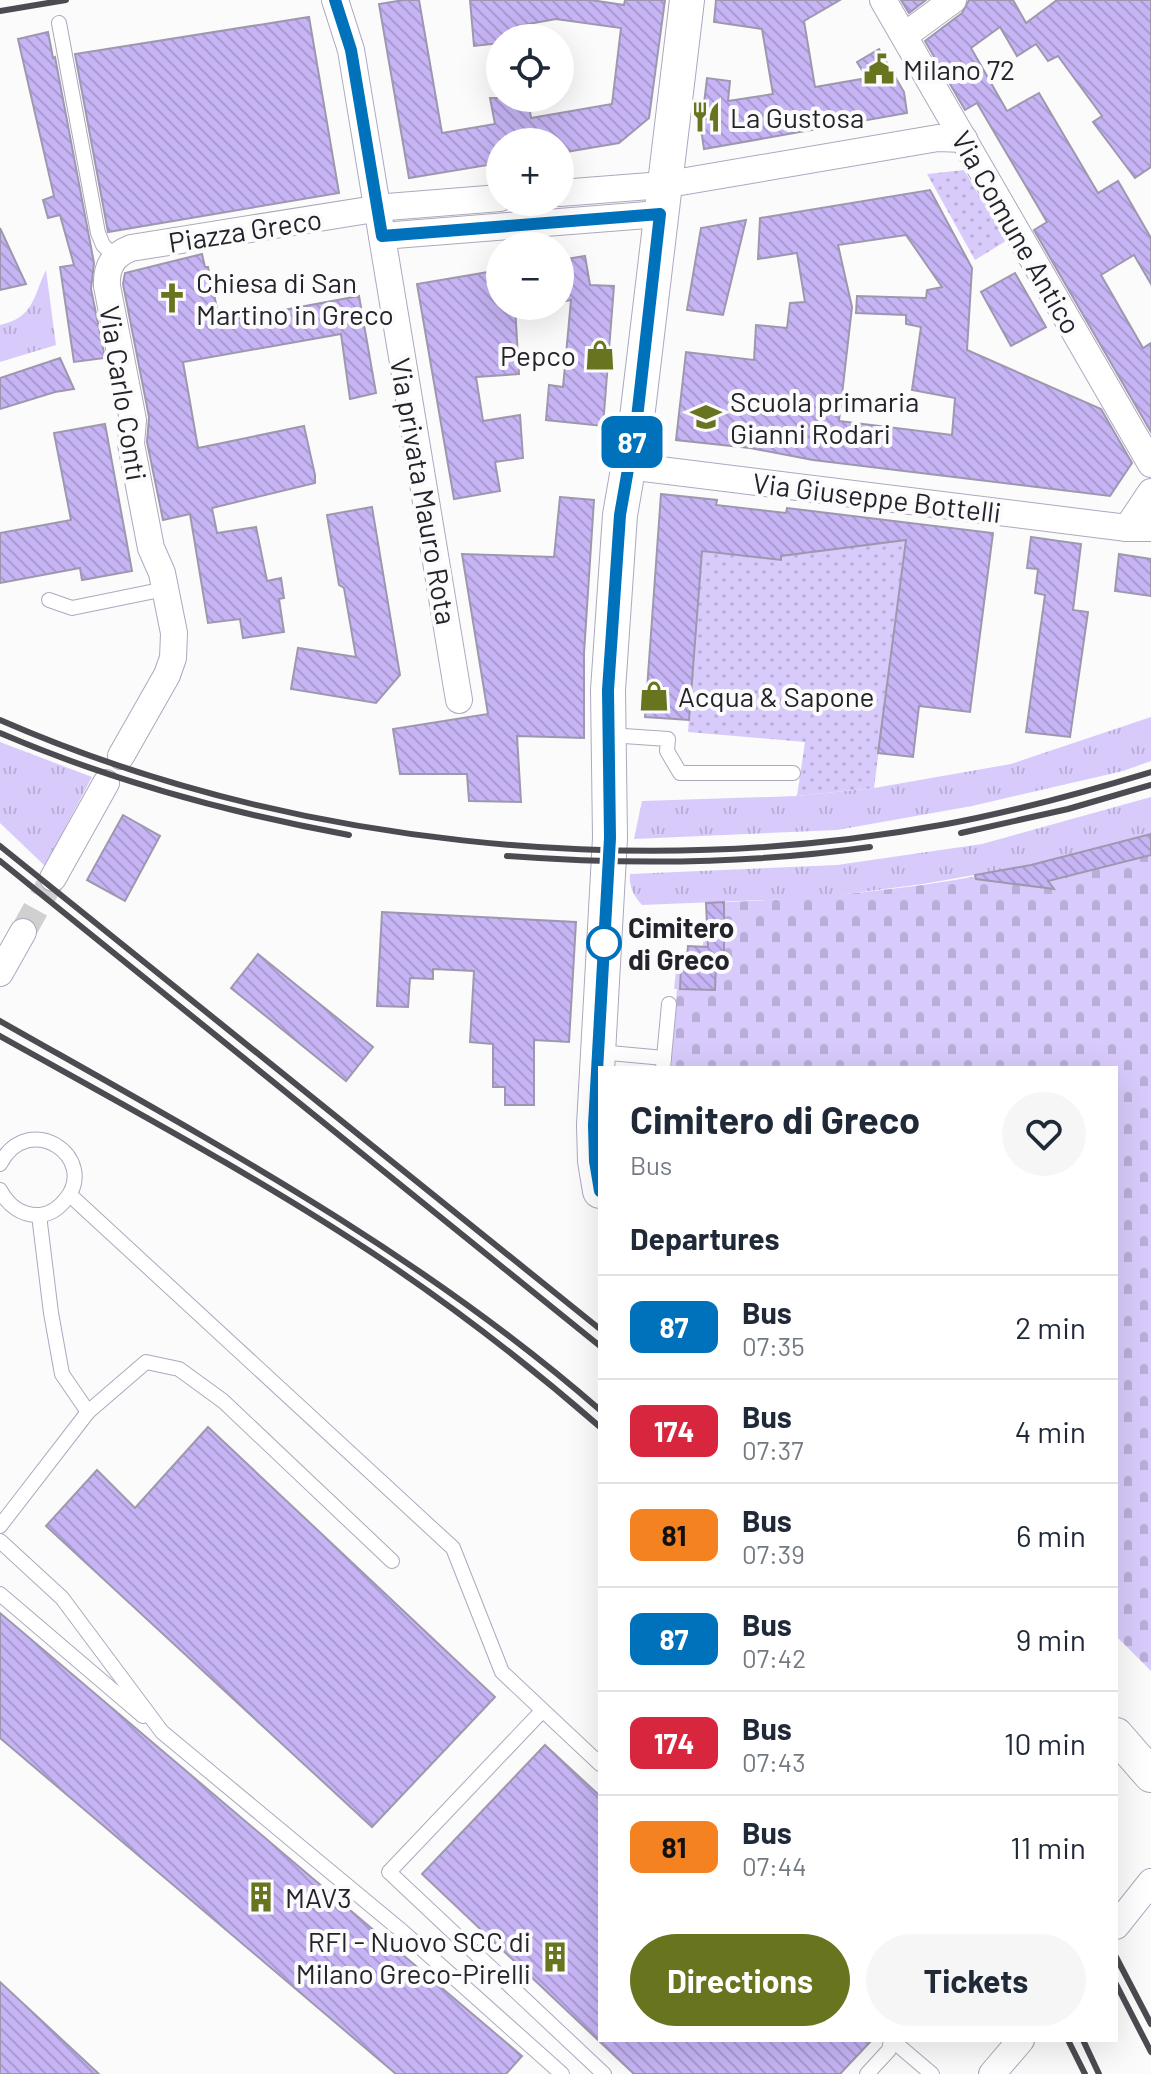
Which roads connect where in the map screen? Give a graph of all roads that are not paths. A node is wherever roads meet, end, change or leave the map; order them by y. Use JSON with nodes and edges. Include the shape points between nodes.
{"nodes":[{"id":1,"x":335,"y":0,"type":"edge"},
{"id":2,"x":353,"y":0,"type":"edge"},
{"id":3,"x":687,"y":0,"type":"edge"},
{"id":4,"x":883,"y":0,"type":"edge"},
{"id":5,"x":953,"y":0,"type":"edge"},
{"id":6,"x":59,"y":23,"type":"dead end"},
{"id":7,"x":904,"y":36,"type":"junction"},
{"id":8,"x":351,"y":50,"type":"junction"},
{"id":9,"x":964,"y":139,"type":"junction"},
{"id":10,"x":574,"y":194,"type":"edge"},
{"id":11,"x":486,"y":199,"type":"edge"},
{"id":12,"x":662,"y":199,"type":"junction"},
{"id":13,"x":377,"y":208,"type":"junction"},
{"id":14,"x":382,"y":236,"type":"junction"},
{"id":15,"x":115,"y":257,"type":"junction"},
{"id":16,"x":1151,"y":464,"type":"edge"},
{"id":17,"x":628,"y":466,"type":"junction"},
{"id":18,"x":1151,"y":492,"type":"edge"},
{"id":19,"x":1139,"y":528,"type":"edge"},
{"id":20,"x":165,"y":589,"type":"junction"},
{"id":21,"x":49,"y":600,"type":"dead end"},
{"id":22,"x":459,"y":700,"type":"dead end"},
{"id":23,"x":609,"y":735,"type":"junction"},
{"id":24,"x":121,"y":756,"type":"dead end"},
{"id":25,"x":793,"y":773,"type":"dead end"},
{"id":26,"x":106,"y":783,"type":"dead end"},
{"id":27,"x":53,"y":878,"type":"tunnel mouth"},
{"id":28,"x":23,"y":932,"type":"tunnel mouth"},
{"id":29,"x":0,"y":973,"type":"edge"},
{"id":30,"x":669,"y":1004,"type":"dead end"},
{"id":31,"x":598,"y":1052,"type":"junction"},
{"id":32,"x":664,"y":1063,"type":"edge"},
{"id":33,"x":2,"y":1156,"type":"edge"},
{"id":34,"x":598,"y":1179,"type":"edge"},
{"id":35,"x":0,"y":1190,"type":"edge"},
{"id":36,"x":70,"y":1195,"type":"junction"},
{"id":37,"x":39,"y":1215,"type":"junction"},
{"id":38,"x":88,"y":1412,"type":"junction"},
{"id":39,"x":0,"y":1526,"type":"edge"},
{"id":40,"x":0,"y":1541,"type":"edge"},
{"id":41,"x":392,"y":1561,"type":"dead end"},
{"id":42,"x":0,"y":1594,"type":"edge"},
{"id":43,"x":542,"y":1711,"type":"junction"},
{"id":44,"x":1118,"y":1726,"type":"edge"},
{"id":45,"x":162,"y":1732,"type":"junction"},
{"id":46,"x":1118,"y":1737,"type":"edge"},
{"id":47,"x":1151,"y":1746,"type":"edge"},
{"id":48,"x":598,"y":1762,"type":"edge"},
{"id":49,"x":1151,"y":1775,"type":"edge"},
{"id":50,"x":1151,"y":1882,"type":"edge"},
{"id":51,"x":1118,"y":1923,"type":"edge"},
{"id":52,"x":891,"y":2042,"type":"edge"},
{"id":53,"x":894,"y":2042,"type":"edge"},
{"id":54,"x":1019,"y":2042,"type":"edge"},
{"id":55,"x":562,"y":2074,"type":"edge"},
{"id":56,"x":604,"y":2074,"type":"edge"},
{"id":57,"x":867,"y":2074,"type":"edge"},
{"id":58,"x":932,"y":2074,"type":"edge"},
{"id":59,"x":992,"y":2074,"type":"edge"}],
"edges":[{"from":1,"to":8,"type":"street"},
{"from":2,"to":8,"type":"street"},
{"from":3,"to":12,"type":"street"},
{"from":4,"to":7,"type":"street","name":"Via Comune Antico"},
{"from":5,"to":7,"type":"street"},
{"from":6,"to":15,"type":"lane","via":[[99,237]]},
{"from":7,"to":9,"type":"street","name":"Via Comune Antico"},
{"from":8,"to":13,"type":"street"},
{"from":9,"to":12,"type":"street","via":[[938,138]]},
{"from":9,"to":16,"type":"street","name":"Via Comune Antico"},
{"from":10,"to":12,"type":"street"},
{"from":11,"to":13,"type":"street","name":"Piazza Greco"},
{"from":12,"to":14,"type":"street"},
{"from":12,"to":17,"type":"street"},
{"from":13,"to":14,"type":"street"},
{"from":13,"to":15,"type":"street","name":"Piazza Greco","via":[[131,248]]},
{"from":14,"to":22,"type":"street","name":"Via privata Mauro Rota"},
{"from":15,"to":20,"type":"street","name":"Via Carlo Conti","via":[[107,274],[108,297],[151,548]]},
{"from":17,"to":19,"type":"street","name":"Via Giuseppe Bottelli"},
{"from":17,"to":23,"type":"street","via":[[620,515]]},
{"from":18,"to":19,"type":"street","name":"Via Giuseppe Bottelli"},
{"from":20,"to":21,"type":"lane","via":[[72,608]]},
{"from":20,"to":24,"type":"street","name":"Via Carlo Conti","via":[[174,633],[172,664]]},
{"from":23,"to":25,"type":"lane","via":[[668,739],[667,751],[680,773]]},
{"from":23,"to":31,"type":"street","via":[[610,838]]},
{"from":26,"to":27,"type":"street"},
{"from":28,"to":29,"type":"street"},
{"from":30,"to":32,"type":"lane"},
{"from":31,"to":32,"type":"lane"},
{"from":31,"to":34,"type":"street"},
{"from":33,"to":36,"type":"lane","via":[[26,1140],[62,1148],[74,1170]]},
{"from":35,"to":37,"type":"lane","via":[[15,1209]]},
{"from":36,"to":37,"type":"lane"},
{"from":36,"to":43,"type":"lane","via":[[453,1548],[502,1672]]},
{"from":37,"to":38,"type":"lane","via":[[62,1374]]},
{"from":38,"to":39,"type":"lane"},
{"from":38,"to":41,"type":"lane","via":[[146,1362],[179,1369],[223,1401]]},
{"from":40,"to":45,"type":"lane","via":[[62,1598]]},
{"from":42,"to":45,"type":"lane"},
{"from":43,"to":48,"type":"lane"},
{"from":43,"to":56,"type":"lane","via":[[389,1872]]},
{"from":44,"to":47,"type":"street"},
{"from":45,"to":55,"type":"lane","via":[[403,1932]]},
{"from":46,"to":49,"type":"street"},
{"from":50,"to":51,"type":"street"},
{"from":52,"to":57,"type":"lane"},
{"from":53,"to":58,"type":"lane"},
{"from":54,"to":59,"type":"street"}]}
